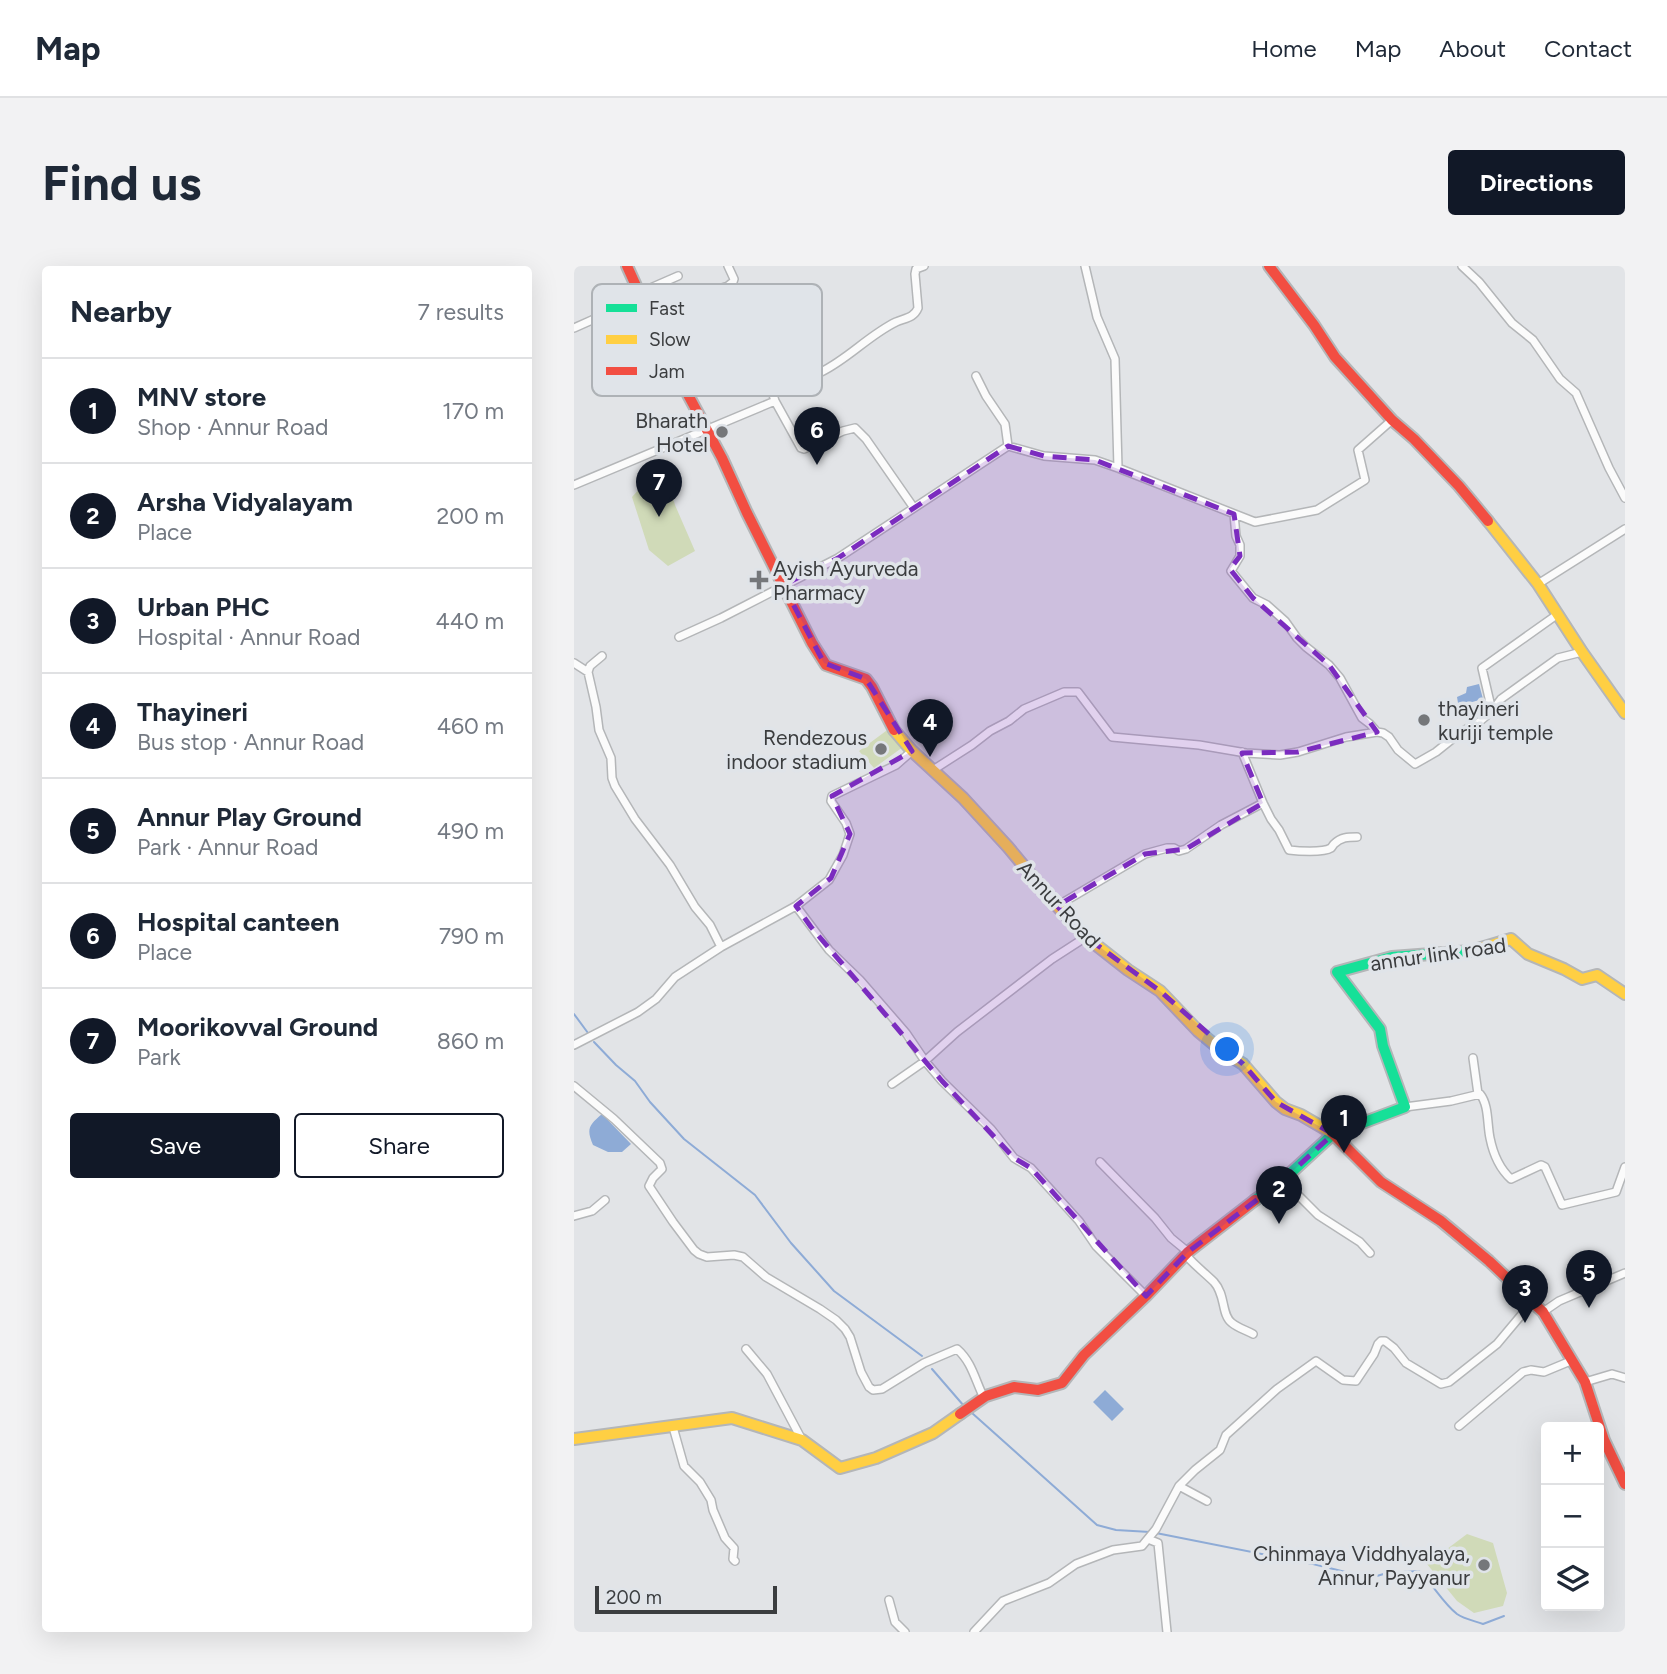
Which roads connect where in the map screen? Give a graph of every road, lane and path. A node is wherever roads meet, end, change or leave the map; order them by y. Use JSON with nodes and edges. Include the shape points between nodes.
{"nodes":[{"id":1,"x":627,"y":266,"type":"edge"},
{"id":2,"x":728,"y":266,"type":"edge"},
{"id":3,"x":1085,"y":266,"type":"edge"},
{"id":4,"x":1269,"y":266,"type":"edge"},
{"id":5,"x":1462,"y":266,"type":"edge"},
{"id":6,"x":918,"y":267,"type":"edge"},
{"id":7,"x":678,"y":276,"type":"dead end"},
{"id":8,"x":635,"y":284,"type":"edge"},
{"id":9,"x":660,"y":284,"type":"edge"},
{"id":10,"x":731,"y":284,"type":"edge"},
{"id":11,"x":592,"y":320,"type":"edge"},
{"id":12,"x":574,"y":328,"type":"edge"},
{"id":13,"x":822,"y":372,"type":"edge"},
{"id":14,"x":976,"y":376,"type":"dead end"},
{"id":15,"x":689,"y":396,"type":"edge"},
{"id":16,"x":773,"y":396,"type":"edge"},
{"id":17,"x":775,"y":401,"type":"junction"},
{"id":18,"x":1392,"y":420,"type":"junction"},
{"id":19,"x":707,"y":429,"type":"junction"},
{"id":20,"x":1007,"y":446,"type":"junction"},
{"id":21,"x":1118,"y":468,"type":"junction"},
{"id":22,"x":574,"y":485,"type":"edge"},
{"id":23,"x":1625,"y":498,"type":"edge"},
{"id":24,"x":914,"y":508,"type":"junction"},
{"id":25,"x":1234,"y":514,"type":"junction"},
{"id":26,"x":1625,"y":529,"type":"edge"},
{"id":27,"x":1538,"y":584,"type":"junction"},
{"id":28,"x":783,"y":585,"type":"junction"},
{"id":29,"x":1558,"y":614,"type":"junction"},
{"id":30,"x":678,"y":637,"type":"dead end"},
{"id":31,"x":1582,"y":652,"type":"junction"},
{"id":32,"x":602,"y":656,"type":"dead end"},
{"id":33,"x":574,"y":663,"type":"edge"},
{"id":34,"x":588,"y":672,"type":"junction"},
{"id":35,"x":1492,"y":711,"type":"junction"},
{"id":36,"x":1625,"y":713,"type":"edge"},
{"id":37,"x":1377,"y":732,"type":"junction"},
{"id":38,"x":912,"y":751,"type":"junction"},
{"id":39,"x":1242,"y":752,"type":"junction"},
{"id":40,"x":933,"y":770,"type":"junction"},
{"id":41,"x":1263,"y":803,"type":"junction"},
{"id":42,"x":1357,"y":837,"type":"dead end"},
{"id":43,"x":796,"y":906,"type":"junction"},
{"id":44,"x":1057,"y":906,"type":"junction"},
{"id":45,"x":1086,"y":937,"type":"junction"},
{"id":46,"x":721,"y":947,"type":"junction"},
{"id":47,"x":1625,"y":994,"type":"edge"},
{"id":48,"x":574,"y":1045,"type":"edge"},
{"id":49,"x":1473,"y":1058,"type":"dead end"},
{"id":50,"x":925,"y":1061,"type":"junction"},
{"id":51,"x":892,"y":1084,"type":"dead end"},
{"id":52,"x":574,"y":1086,"type":"edge"},
{"id":53,"x":1478,"y":1094,"type":"junction"},
{"id":54,"x":1405,"y":1107,"type":"junction"},
{"id":55,"x":1333,"y":1134,"type":"junction"},
{"id":56,"x":1100,"y":1162,"type":"dead end"},
{"id":57,"x":1625,"y":1167,"type":"edge"},
{"id":58,"x":1283,"y":1180,"type":"junction"},
{"id":59,"x":605,"y":1200,"type":"dead end"},
{"id":60,"x":574,"y":1216,"type":"edge"},
{"id":61,"x":1186,"y":1253,"type":"junction"},
{"id":62,"x":1370,"y":1253,"type":"dead end"},
{"id":63,"x":1625,"y":1273,"type":"edge"},
{"id":64,"x":1146,"y":1296,"type":"junction"},
{"id":65,"x":1534,"y":1301,"type":"junction"},
{"id":66,"x":1543,"y":1312,"type":"junction"},
{"id":67,"x":1253,"y":1334,"type":"dead end"},
{"id":68,"x":746,"y":1349,"type":"dead end"},
{"id":69,"x":1573,"y":1360,"type":"junction"},
{"id":70,"x":1625,"y":1378,"type":"edge"},
{"id":71,"x":1585,"y":1382,"type":"junction"},
{"id":72,"x":984,"y":1398,"type":"junction"},
{"id":73,"x":1459,"y":1426,"type":"dead end"},
{"id":74,"x":673,"y":1427,"type":"junction"},
{"id":75,"x":574,"y":1439,"type":"edge"},
{"id":76,"x":802,"y":1440,"type":"junction"},
{"id":77,"x":1625,"y":1484,"type":"edge"},
{"id":78,"x":1179,"y":1486,"type":"junction"},
{"id":79,"x":1207,"y":1501,"type":"dead end"},
{"id":80,"x":1149,"y":1537,"type":"junction"},
{"id":81,"x":735,"y":1561,"type":"dead end"},
{"id":82,"x":890,"y":1600,"type":"dead end"},
{"id":83,"x":905,"y":1632,"type":"edge"},
{"id":84,"x":974,"y":1632,"type":"edge"},
{"id":85,"x":1167,"y":1632,"type":"edge"}],
"edges":[{"from":1,"to":8,"type":"main road","name":"Annur Road"},
{"from":2,"to":10,"type":"street","via":[[734,279]]},
{"from":3,"to":21,"type":"street","via":[[1097,317],[1115,359]]},
{"from":4,"to":18,"type":"main road","via":[[1335,357]]},
{"from":5,"to":23,"type":"street","via":[[1576,393]]},
{"from":6,"to":13,"type":"street","via":[[916,313]]},
{"from":7,"to":9,"type":"street"},
{"from":11,"to":12,"type":"street"},
{"from":14,"to":20,"type":"street","via":[[1005,424]]},
{"from":15,"to":19,"type":"main road","name":"Annur Road"},
{"from":16,"to":17,"type":"street"},
{"from":17,"to":19,"type":"street"},
{"from":17,"to":24,"type":"street","via":[[801,448],[855,428]]},
{"from":18,"to":25,"type":"street","via":[[1358,450],[1366,480],[1317,510],[1255,522]]},
{"from":18,"to":27,"type":"main road","via":[[1460,486]]},
{"from":19,"to":22,"type":"street"},
{"from":19,"to":28,"type":"main road","name":"Annur Road"},
{"from":20,"to":21,"type":"street"},
{"from":20,"to":24,"type":"street"},
{"from":21,"to":25,"type":"street"},
{"from":24,"to":28,"type":"street","via":[[838,558]]},
{"from":25,"to":37,"type":"street","via":[[1240,556],[1231,571],[1253,598],[1267,605],[1329,665],[1362,718]]},
{"from":26,"to":27,"type":"street"},
{"from":27,"to":29,"type":"main road"},
{"from":28,"to":30,"type":"street"},
{"from":28,"to":38,"type":"main road","name":"Annur Road","via":[[824,663],[866,679],[891,726]]},
{"from":29,"to":31,"type":"main road"},
{"from":29,"to":35,"type":"street","via":[[1482,668]]},
{"from":31,"to":35,"type":"street","via":[[1558,657],[1501,699]]},
{"from":31,"to":36,"type":"main road"},
{"from":32,"to":34,"type":"street"},
{"from":33,"to":34,"type":"street"},
{"from":34,"to":46,"type":"street","via":[[615,786]]},
{"from":35,"to":37,"type":"street","via":[[1415,764],[1389,737]]},
{"from":37,"to":39,"type":"street","via":[[1280,755]]},
{"from":38,"to":40,"type":"main road","name":"Annur Road"},
{"from":38,"to":43,"type":"street","via":[[896,765],[832,796],[850,834],[848,842],[829,880]]},
{"from":39,"to":40,"type":"street","via":[[1112,737],[1078,692],[1064,692],[1024,709]]},
{"from":39,"to":41,"type":"street"},
{"from":40,"to":44,"type":"main road","name":"Annur Road","via":[[1008,847]]},
{"from":41,"to":42,"type":"street","via":[[1289,850],[1325,850],[1346,837]]},
{"from":41,"to":44,"type":"street","via":[[1186,849],[1145,854]]},
{"from":43,"to":46,"type":"street"},
{"from":43,"to":50,"type":"street"},
{"from":44,"to":45,"type":"main road","name":"Annur Road"},
{"from":45,"to":50,"type":"street"},
{"from":45,"to":55,"type":"main road","name":"Annur Road","via":[[1160,991],[1198,1031],[1243,1065],[1276,1102]]},
{"from":46,"to":48,"type":"street","via":[[675,978],[638,1012]]},
{"from":47,"to":54,"type":"main road","name":"annur link road","via":[[1597,975],[1582,979],[1528,954],[1511,940],[1469,951],[1392,957],[1337,972],[1380,1029]]},
{"from":49,"to":53,"type":"street"},
{"from":50,"to":51,"type":"street"},
{"from":50,"to":64,"type":"street","via":[[1014,1158],[1031,1168],[1096,1246]]},
{"from":52,"to":72,"type":"street","via":[[660,1163],[662,1169],[649,1186],[694,1250],[707,1257],[743,1257],[766,1277],[836,1320],[850,1337],[869,1387],[882,1389],[957,1349],[973,1370]]},
{"from":53,"to":54,"type":"street"},
{"from":53,"to":57,"type":"street","via":[[1485,1100],[1490,1141],[1508,1177],[1545,1167],[1562,1205],[1616,1192]]},
{"from":54,"to":55,"type":"main road"},
{"from":55,"to":58,"type":"main road"},
{"from":55,"to":65,"type":"main road","name":"Annur Road","via":[[1381,1182],[1441,1222]]},
{"from":56,"to":61,"type":"street"},
{"from":58,"to":61,"type":"main road"},
{"from":58,"to":62,"type":"street","via":[[1318,1215]]},
{"from":59,"to":60,"type":"street"},
{"from":61,"to":64,"type":"main road"},
{"from":61,"to":67,"type":"street","via":[[1215,1283],[1230,1322]]},
{"from":63,"to":66,"type":"street"},
{"from":64,"to":72,"type":"main road","via":[[1084,1355],[1062,1383],[1038,1390],[1014,1387]]},
{"from":65,"to":66,"type":"main road","name":"Annur Road"},
{"from":65,"to":78,"type":"street","via":[[1497,1344],[1449,1382],[1441,1384],[1406,1363],[1385,1341],[1378,1344],[1356,1381],[1343,1380],[1315,1361],[1226,1435],[1220,1450]]},
{"from":66,"to":69,"type":"main road","name":"Annur Road"},
{"from":68,"to":76,"type":"street","via":[[767,1374]]},
{"from":69,"to":71,"type":"main road","name":"Annur Road"},
{"from":69,"to":73,"type":"street","via":[[1544,1372],[1524,1372]]},
{"from":70,"to":71,"type":"street","via":[[1612,1374]]},
{"from":71,"to":77,"type":"main road","name":"Annur Road"},
{"from":72,"to":76,"type":"main road","via":[[933,1433],[876,1458],[839,1468]]},
{"from":74,"to":75,"type":"main road"},
{"from":74,"to":76,"type":"main road","via":[[732,1418]]},
{"from":74,"to":81,"type":"street","via":[[684,1466],[711,1500],[725,1538],[734,1548]]},
{"from":78,"to":79,"type":"street"},
{"from":78,"to":80,"type":"street"},
{"from":80,"to":84,"type":"street","via":[[1142,1546],[1113,1549],[1003,1601]]},
{"from":80,"to":85,"type":"street","via":[[1158,1543]]},
{"from":82,"to":83,"type":"street","via":[[895,1622]]}]}
